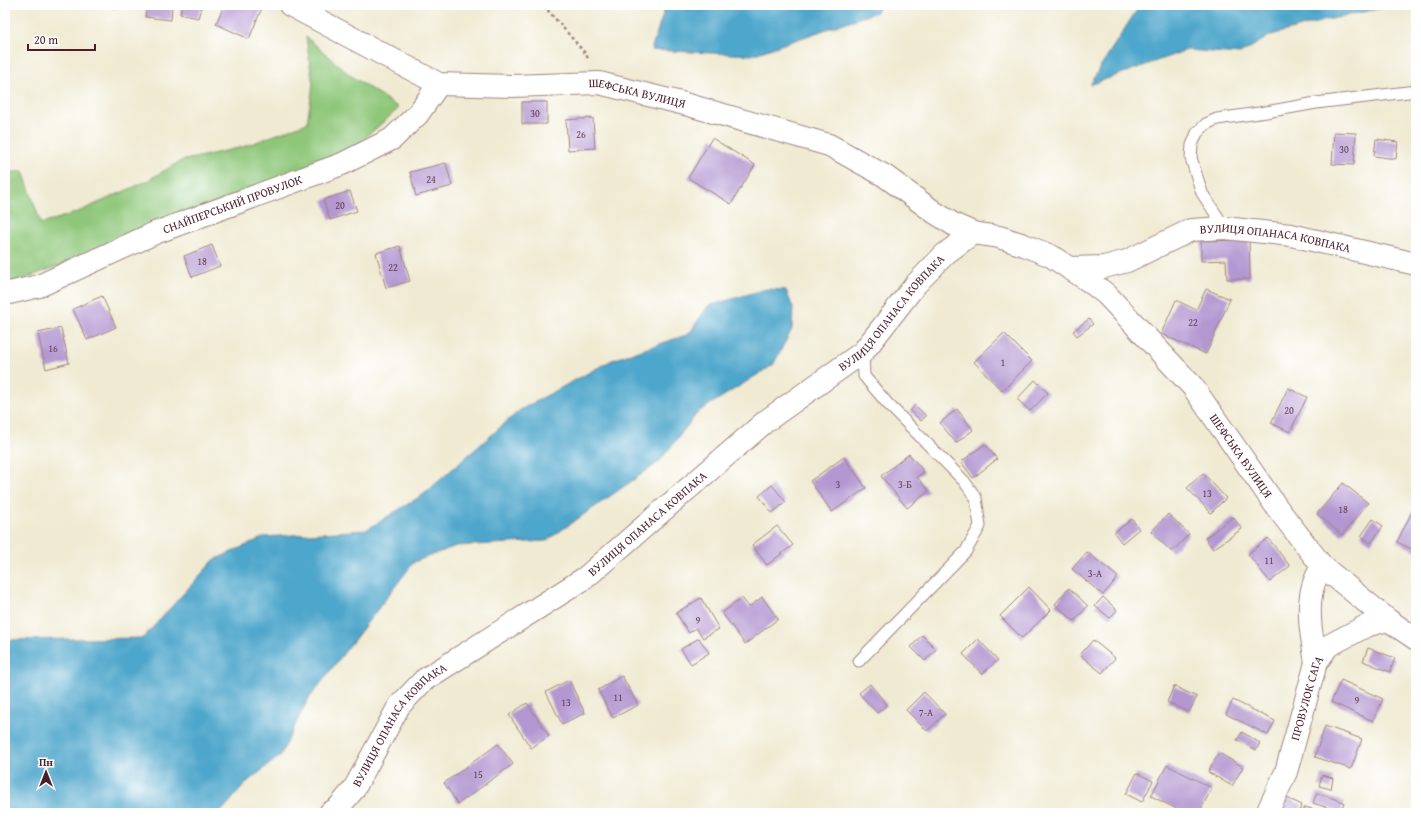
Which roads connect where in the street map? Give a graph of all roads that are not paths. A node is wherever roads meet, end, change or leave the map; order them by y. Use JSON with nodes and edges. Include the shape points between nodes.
{"nodes":[{"id":1,"x":290,"y":5,"type":"edge"},
{"id":2,"x":439,"y":84,"type":"junction"},
{"id":3,"x":1416,"y":91,"type":"edge"},
{"id":4,"x":1225,"y":228,"type":"junction"},
{"id":5,"x":973,"y":234,"type":"junction"},
{"id":6,"x":1416,"y":264,"type":"edge"},
{"id":7,"x":1069,"y":268,"type":"junction"},
{"id":8,"x":5,"y":294,"type":"edge"},
{"id":9,"x":863,"y":352,"type":"junction"},
{"id":10,"x":1322,"y":566,"type":"junction"},
{"id":11,"x":1388,"y":620,"type":"junction"},
{"id":12,"x":1416,"y":639,"type":"edge"},
{"id":13,"x":859,"y":661,"type":"dead end"},
{"id":14,"x":1316,"y":662,"type":"junction"},
{"id":15,"x":330,"y":813,"type":"edge"},
{"id":16,"x":1267,"y":813,"type":"edge"}],
"edges":[{"from":1,"to":2,"type":"street","name":"ШЕФСЬКА ВУЛИЦЯ"},
{"from":2,"to":5,"type":"street","name":"ШЕФСЬКА ВУЛИЦЯ","via":[[512,86],[599,83],[685,104],[830,145],[885,176],[934,212]]},
{"from":2,"to":8,"type":"street","name":"СНАЙПЕРСЬКИЙ ПРОВУЛОК","via":[[418,114],[392,139],[342,164],[155,233],[39,286]]},
{"from":3,"to":4,"type":"lane","via":[[1316,103],[1217,119],[1206,124],[1197,133],[1192,145],[1191,158],[1202,193]]},
{"from":4,"to":6,"type":"street","name":"ВУЛИЦЯ ОПАНАСА КОВПАКА","via":[[1291,235]]},
{"from":4,"to":7,"type":"street","name":"ВУЛИЦЯ ОПАНАСА КОВПАКА","via":[[1191,230],[1127,261],[1104,267]]},
{"from":5,"to":7,"type":"street","name":"ШЕФСЬКА ВУЛИЦЯ","via":[[999,237],[1024,245],[1051,256]]},
{"from":5,"to":9,"type":"street","name":"ВУЛИЦЯ ОПАНАСА КОВПАКА","via":[[945,254],[916,284]]},
{"from":7,"to":10,"type":"street","name":"ШЕФСЬКА ВУЛИЦЯ","via":[[1106,294],[1193,387],[1278,509]]},
{"from":9,"to":13,"type":"lane","via":[[864,376],[964,481],[976,498],[980,526],[966,551]]},
{"from":9,"to":15,"type":"street","name":"ВУЛИЦЯ ОПАНАСА КОВПАКА","via":[[766,421],[585,578],[424,680],[399,706],[354,789],[338,808]]},
{"from":10,"to":11,"type":"street","name":"ШЕФСЬКА ВУЛИЦЯ"},
{"from":10,"to":14,"type":"street","via":[[1310,599],[1310,628]]},
{"from":11,"to":12,"type":"street","name":"ШЕФСЬКА ВУЛИЦЯ"},
{"from":11,"to":14,"type":"street","name":"ПРОВУЛОК САГА","via":[[1366,626],[1328,646]]},
{"from":14,"to":16,"type":"street","name":"ПРОВУЛОК САГА","via":[[1286,772]]}]}
